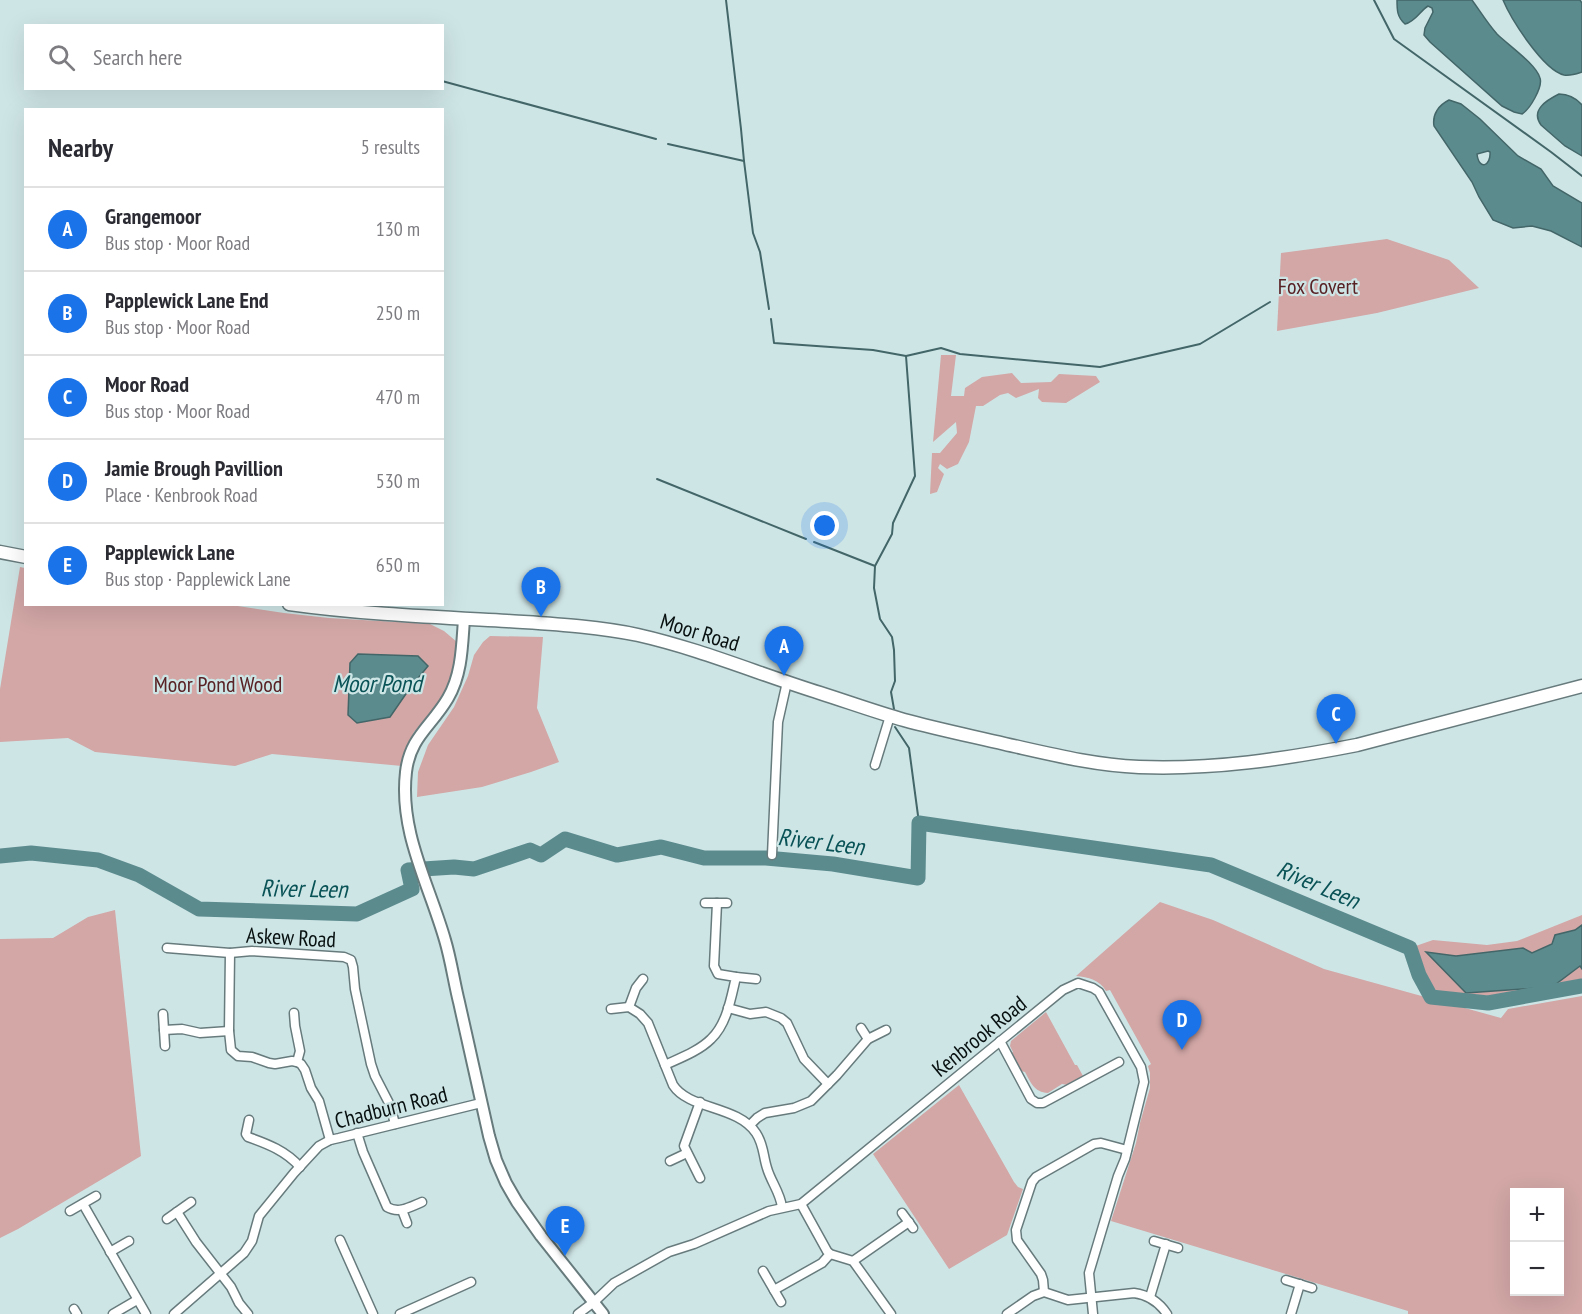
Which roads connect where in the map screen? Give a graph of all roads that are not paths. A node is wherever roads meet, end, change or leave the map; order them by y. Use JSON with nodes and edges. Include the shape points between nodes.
{"nodes":[{"id":1,"x":0,"y":552,"type":"edge"},
{"id":2,"x":24,"y":557,"type":"edge"},
{"id":3,"x":306,"y":606,"type":"edge"},
{"id":4,"x":464,"y":619,"type":"junction"},
{"id":5,"x":787,"y":682,"type":"junction"},
{"id":6,"x":1582,"y":686,"type":"edge"},
{"id":7,"x":890,"y":716,"type":"junction"},
{"id":8,"x":875,"y":765,"type":"dead end"},
{"id":9,"x":772,"y":855,"type":"dead end"},
{"id":10,"x":705,"y":903,"type":"dead end"},
{"id":11,"x":717,"y":903,"type":"junction"},
{"id":12,"x":727,"y":903,"type":"dead end"},
{"id":13,"x":167,"y":948,"type":"dead end"},
{"id":14,"x":230,"y":953,"type":"junction"},
{"id":15,"x":736,"y":977,"type":"junction"},
{"id":16,"x":643,"y":979,"type":"dead end"},
{"id":17,"x":756,"y":979,"type":"dead end"},
{"id":18,"x":629,"y":1007,"type":"junction"},
{"id":19,"x":611,"y":1008,"type":"dead end"},
{"id":20,"x":728,"y":1008,"type":"junction"},
{"id":21,"x":294,"y":1013,"type":"dead end"},
{"id":22,"x":163,"y":1014,"type":"dead end"},
{"id":23,"x":861,"y":1028,"type":"dead end"},
{"id":24,"x":164,"y":1030,"type":"junction"},
{"id":25,"x":886,"y":1030,"type":"dead end"},
{"id":26,"x":229,"y":1031,"type":"junction"},
{"id":27,"x":868,"y":1039,"type":"junction"},
{"id":28,"x":1000,"y":1041,"type":"junction"},
{"id":29,"x":165,"y":1046,"type":"dead end"},
{"id":30,"x":297,"y":1062,"type":"junction"},
{"id":31,"x":1119,"y":1062,"type":"dead end"},
{"id":32,"x":665,"y":1065,"type":"junction"},
{"id":33,"x":828,"y":1084,"type":"junction"},
{"id":34,"x":700,"y":1102,"type":"junction"},
{"id":35,"x":481,"y":1103,"type":"junction"},
{"id":36,"x":249,"y":1120,"type":"dead end"},
{"id":37,"x":395,"y":1124,"type":"junction"},
{"id":38,"x":750,"y":1125,"type":"junction"},
{"id":39,"x":357,"y":1133,"type":"junction"},
{"id":40,"x":330,"y":1140,"type":"junction"},
{"id":41,"x":1127,"y":1150,"type":"junction"},
{"id":42,"x":687,"y":1153,"type":"junction"},
{"id":43,"x":670,"y":1161,"type":"dead end"},
{"id":44,"x":300,"y":1167,"type":"junction"},
{"id":45,"x":700,"y":1178,"type":"dead end"},
{"id":46,"x":96,"y":1196,"type":"dead end"},
{"id":47,"x":191,"y":1202,"type":"dead end"},
{"id":48,"x":422,"y":1202,"type":"dead end"},
{"id":49,"x":83,"y":1204,"type":"junction"},
{"id":50,"x":801,"y":1204,"type":"junction"},
{"id":51,"x":782,"y":1207,"type":"junction"},
{"id":52,"x":70,"y":1210,"type":"dead end"},
{"id":53,"x":402,"y":1210,"type":"junction"},
{"id":54,"x":177,"y":1212,"type":"junction"},
{"id":55,"x":902,"y":1213,"type":"dead end"},
{"id":56,"x":167,"y":1219,"type":"dead end"},
{"id":57,"x":407,"y":1223,"type":"dead end"},
{"id":58,"x":340,"y":1240,"type":"dead end"},
{"id":59,"x":1154,"y":1240,"type":"dead end"},
{"id":60,"x":129,"y":1241,"type":"dead end"},
{"id":61,"x":1166,"y":1244,"type":"junction"},
{"id":62,"x":1178,"y":1248,"type":"dead end"},
{"id":63,"x":110,"y":1252,"type":"junction"},
{"id":64,"x":830,"y":1254,"type":"junction"},
{"id":65,"x":853,"y":1261,"type":"junction"},
{"id":66,"x":764,"y":1271,"type":"dead end"},
{"id":67,"x":220,"y":1275,"type":"junction"},
{"id":68,"x":1287,"y":1280,"type":"dead end"},
{"id":69,"x":471,"y":1282,"type":"dead end"},
{"id":70,"x":1300,"y":1284,"type":"junction"},
{"id":71,"x":1312,"y":1288,"type":"dead end"},
{"id":72,"x":774,"y":1290,"type":"junction"},
{"id":73,"x":1044,"y":1292,"type":"junction"},
{"id":74,"x":1150,"y":1297,"type":"junction"},
{"id":75,"x":1091,"y":1298,"type":"junction"},
{"id":76,"x":137,"y":1299,"type":"junction"},
{"id":77,"x":594,"y":1302,"type":"junction"},
{"id":78,"x":781,"y":1302,"type":"dead end"},
{"id":79,"x":113,"y":1314,"type":"edge"},
{"id":80,"x":146,"y":1314,"type":"edge"},
{"id":81,"x":174,"y":1314,"type":"edge"},
{"id":82,"x":248,"y":1314,"type":"edge"},
{"id":83,"x":373,"y":1314,"type":"edge"},
{"id":84,"x":400,"y":1314,"type":"edge"},
{"id":85,"x":578,"y":1314,"type":"edge"},
{"id":86,"x":603,"y":1314,"type":"edge"},
{"id":87,"x":891,"y":1314,"type":"edge"},
{"id":88,"x":1007,"y":1314,"type":"edge"},
{"id":89,"x":1093,"y":1314,"type":"edge"},
{"id":90,"x":1167,"y":1314,"type":"edge"},
{"id":91,"x":1292,"y":1314,"type":"edge"}],
"edges":[{"from":1,"to":2,"type":"main road"},
{"from":3,"to":4,"type":"main road","name":"Moor Road"},
{"from":4,"to":5,"type":"main road","name":"Moor Road","via":[[596,628],[640,636]]},
{"from":4,"to":35,"type":"street","via":[[457,678],[447,700],[413,745],[405,791],[410,835],[445,940]]},
{"from":5,"to":7,"type":"main road","name":"Moor Road"},
{"from":5,"to":9,"type":"street","via":[[778,722]]},
{"from":6,"to":7,"type":"main road","name":"Moor Road","via":[[1349,747],[1277,760],[1182,767],[1076,760]]},
{"from":7,"to":8,"type":"street"},
{"from":10,"to":11,"type":"street"},
{"from":11,"to":12,"type":"street"},
{"from":11,"to":15,"type":"street","via":[[714,966],[718,974]]},
{"from":13,"to":14,"type":"street","name":"Askew Road"},
{"from":14,"to":26,"type":"street"},
{"from":14,"to":37,"type":"street","name":"Askew Road","via":[[252,951],[351,960],[371,1064]]},
{"from":15,"to":17,"type":"street"},
{"from":15,"to":20,"type":"street"},
{"from":16,"to":18,"type":"street"},
{"from":18,"to":19,"type":"street"},
{"from":18,"to":32,"type":"street","via":[[648,1023]]},
{"from":20,"to":32,"type":"street","via":[[712,1039]]},
{"from":20,"to":33,"type":"street","via":[[750,1014],[766,1012],[788,1023],[804,1059]]},
{"from":21,"to":30,"type":"street","via":[[300,1051]]},
{"from":22,"to":24,"type":"street"},
{"from":23,"to":27,"type":"street"},
{"from":24,"to":26,"type":"street"},
{"from":24,"to":29,"type":"street"},
{"from":25,"to":27,"type":"street"},
{"from":26,"to":30,"type":"street","via":[[231,1050],[238,1056],[275,1064]]},
{"from":27,"to":33,"type":"street"},
{"from":28,"to":31,"type":"street","via":[[1031,1099],[1037,1103]]},
{"from":28,"to":41,"type":"street","name":"Kenbrook Road","via":[[1070,986],[1078,983],[1099,992],[1143,1075],[1143,1091]]},
{"from":28,"to":50,"type":"street","name":"Kenbrook Road"},
{"from":30,"to":40,"type":"street","via":[[305,1070],[319,1101]]},
{"from":32,"to":34,"type":"street","via":[[675,1089]]},
{"from":33,"to":38,"type":"street","via":[[811,1101],[765,1113]]},
{"from":34,"to":38,"type":"street"},
{"from":34,"to":42,"type":"street","via":[[684,1146]]},
{"from":35,"to":37,"type":"street","name":"Chadburn Road"},
{"from":35,"to":77,"type":"street","via":[[496,1160],[511,1192]]},
{"from":36,"to":44,"type":"street","via":[[248,1137],[283,1152]]},
{"from":37,"to":39,"type":"street","name":"Chadburn Road"},
{"from":38,"to":51,"type":"street","via":[[764,1149],[766,1167]]},
{"from":39,"to":40,"type":"street","name":"Chadburn Road"},
{"from":39,"to":53,"type":"street","via":[[387,1208]]},
{"from":40,"to":44,"type":"street","name":"Chadburn Road"},
{"from":41,"to":73,"type":"street","via":[[1094,1144],[1032,1182],[1016,1235],[1041,1274]]},
{"from":41,"to":75,"type":"street","name":"Kenbrook Road","via":[[1089,1273]]},
{"from":42,"to":43,"type":"street"},
{"from":42,"to":45,"type":"street"},
{"from":44,"to":67,"type":"street","name":"Chadburn Road","via":[[259,1216],[244,1253]]},
{"from":46,"to":49,"type":"street"},
{"from":47,"to":54,"type":"street"},
{"from":48,"to":53,"type":"street"},
{"from":49,"to":52,"type":"street"},
{"from":49,"to":63,"type":"street"},
{"from":50,"to":51,"type":"street"},
{"from":50,"to":64,"type":"street"},
{"from":51,"to":77,"type":"street","via":[[669,1252],[614,1283]]},
{"from":53,"to":57,"type":"street"},
{"from":54,"to":56,"type":"street"},
{"from":54,"to":67,"type":"street"},
{"from":55,"to":65,"type":"street","via":[[911,1225]]},
{"from":58,"to":83,"type":"street","via":[[340,1251]]},
{"from":59,"to":61,"type":"street"},
{"from":60,"to":63,"type":"street"},
{"from":61,"to":62,"type":"street"},
{"from":61,"to":74,"type":"street"},
{"from":63,"to":76,"type":"street"},
{"from":64,"to":65,"type":"street"},
{"from":64,"to":72,"type":"street","via":[[822,1263]]},
{"from":65,"to":87,"type":"street"},
{"from":66,"to":72,"type":"street"},
{"from":67,"to":81,"type":"street","name":"Chadburn Road"},
{"from":67,"to":82,"type":"street"},
{"from":68,"to":70,"type":"street"},
{"from":69,"to":84,"type":"street"},
{"from":70,"to":71,"type":"street"},
{"from":70,"to":91,"type":"street"},
{"from":72,"to":78,"type":"street"},
{"from":73,"to":75,"type":"street","via":[[1068,1300]]},
{"from":73,"to":88,"type":"street"},
{"from":74,"to":75,"type":"street","via":[[1134,1293]]},
{"from":74,"to":90,"type":"street"},
{"from":75,"to":89,"type":"street","name":"Kenbrook Road"},
{"from":76,"to":79,"type":"street"},
{"from":76,"to":80,"type":"street"},
{"from":77,"to":85,"type":"street"},
{"from":77,"to":86,"type":"street"}]}
